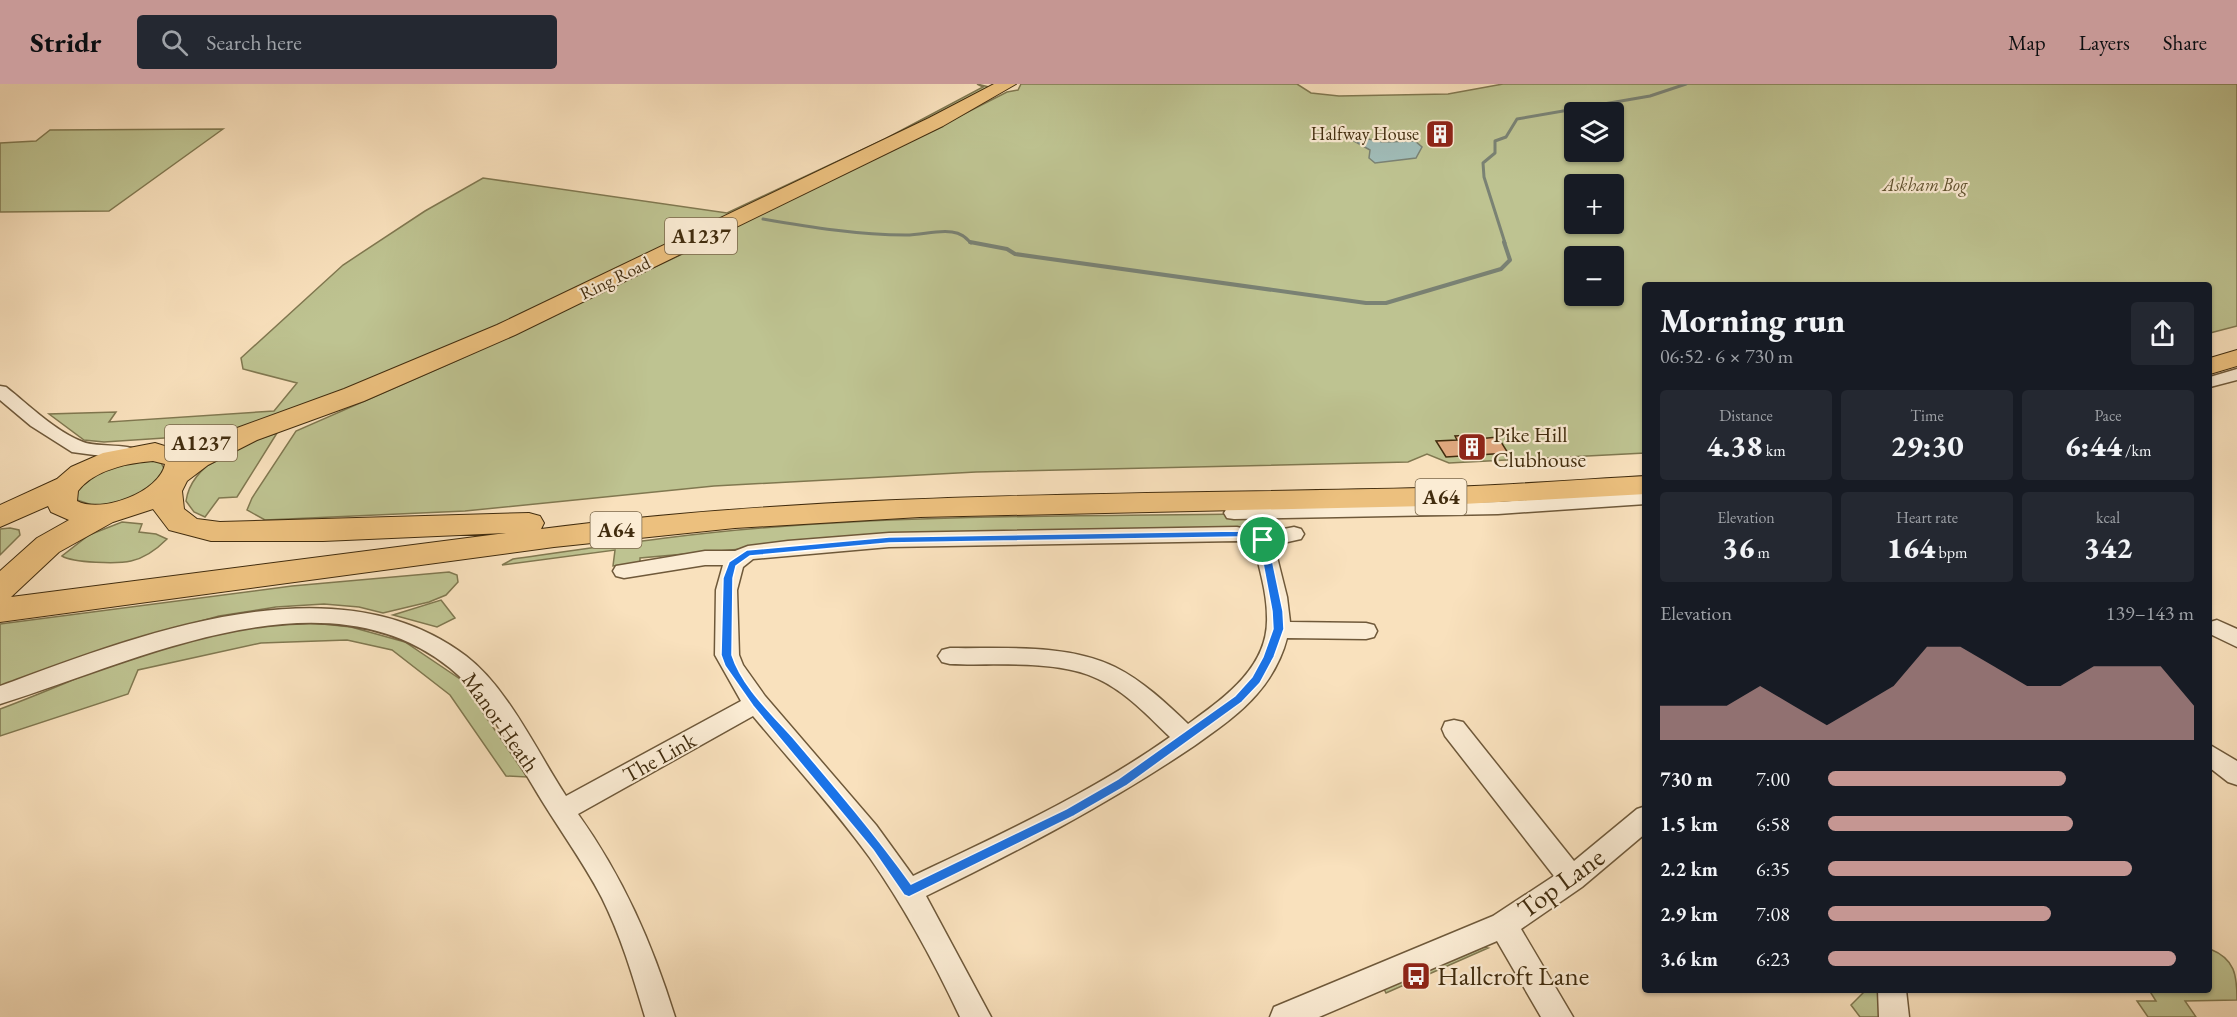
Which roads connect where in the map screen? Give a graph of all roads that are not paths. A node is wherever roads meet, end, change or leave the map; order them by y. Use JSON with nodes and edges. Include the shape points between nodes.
{"nodes":[{"id":1,"x":1007,"y":84,"type":"edge"},
{"id":2,"x":2237,"y":342,"type":"edge"},
{"id":3,"x":2212,"y":349,"type":"edge"},
{"id":4,"x":2237,"y":358,"type":"edge"},
{"id":5,"x":2212,"y":365,"type":"edge"},
{"id":6,"x":2237,"y":374,"type":"edge"},
{"id":7,"x":2212,"y":381,"type":"edge"},
{"id":8,"x":0,"y":391,"type":"edge"},
{"id":9,"x":247,"y":434,"type":"junction"},
{"id":10,"x":144,"y":453,"type":"junction"},
{"id":11,"x":1642,"y":469,"type":"edge"},
{"id":12,"x":73,"y":479,"type":"junction"},
{"id":13,"x":174,"y":480,"type":"junction"},
{"id":14,"x":1642,"y":484,"type":"edge"},
{"id":15,"x":1642,"y":498,"type":"edge"},
{"id":16,"x":106,"y":513,"type":"junction"},
{"id":17,"x":1234,"y":513,"type":"dead end"},
{"id":18,"x":0,"y":517,"type":"edge"},
{"id":19,"x":529,"y":523,"type":"junction"},
{"id":20,"x":1261,"y":528,"type":"junction"},
{"id":21,"x":1294,"y":534,"type":"dead end"},
{"id":22,"x":40,"y":551,"type":"junction"},
{"id":23,"x":738,"y":558,"type":"junction"},
{"id":24,"x":624,"y":571,"type":"dead end"},
{"id":25,"x":0,"y":590,"type":"edge"},
{"id":26,"x":0,"y":610,"type":"edge"},
{"id":27,"x":2217,"y":628,"type":"dead end"},
{"id":28,"x":1278,"y":629,"type":"junction"},
{"id":29,"x":1366,"y":631,"type":"dead end"},
{"id":30,"x":2237,"y":639,"type":"edge"},
{"id":31,"x":950,"y":656,"type":"dead end"},
{"id":32,"x":0,"y":695,"type":"edge"},
{"id":33,"x":757,"y":703,"type":"junction"},
{"id":34,"x":1188,"y":738,"type":"junction"},
{"id":35,"x":1453,"y":738,"type":"dead end"},
{"id":36,"x":2212,"y":757,"type":"edge"},
{"id":37,"x":2237,"y":776,"type":"edge"},
{"id":38,"x":561,"y":811,"type":"junction"},
{"id":39,"x":1642,"y":820,"type":"edge"},
{"id":40,"x":1572,"y":879,"type":"junction"},
{"id":41,"x":909,"y":891,"type":"junction"},
{"id":42,"x":1503,"y":925,"type":"junction"},
{"id":43,"x":660,"y":1017,"type":"edge"},
{"id":44,"x":976,"y":1017,"type":"edge"},
{"id":45,"x":1285,"y":1017,"type":"edge"},
{"id":46,"x":1558,"y":1017,"type":"edge"}],
"edges":[{"from":1,"to":9,"type":"highway","name":"Ring Road","number":"A1237","via":[[506,330],[354,395]]},
{"from":2,"to":3,"type":"highway"},
{"from":4,"to":5,"type":"highway"},
{"from":6,"to":7,"type":"street"},
{"from":8,"to":12,"type":"street","via":[[38,422]]},
{"from":9,"to":10,"type":"highway","name":"Ring Road","number":"A1237"},
{"from":9,"to":13,"type":"highway","name":"Ring Road","number":"A1237","via":[[198,459]]},
{"from":10,"to":12,"type":"highway","name":"Ring Road","via":[[99,464]]},
{"from":10,"to":13,"type":"highway","via":[[177,459],[180,466]]},
{"from":11,"to":19,"type":"highway","number":"A64","via":[[1439,483],[915,489],[732,500]]},
{"from":12,"to":16,"type":"highway","via":[[83,514]]},
{"from":12,"to":18,"type":"highway","name":"Ring Road"},
{"from":12,"to":22,"type":"highway"},
{"from":13,"to":16,"type":"highway","name":"Ring Road","via":[[142,502]]},
{"from":13,"to":19,"type":"highway","via":[[166,498],[173,517],[198,529],[325,532]]},
{"from":14,"to":26,"type":"highway","number":"A64","via":[[1427,497],[920,507],[735,518],[554,537]]},
{"from":15,"to":20,"type":"street"},
{"from":16,"to":22,"type":"highway"},
{"from":17,"to":20,"type":"street"},
{"from":19,"to":25,"type":"highway","number":"A64"},
{"from":20,"to":21,"type":"street"},
{"from":20,"to":23,"type":"street","via":[[1237,534],[889,540],[788,548],[747,553]]},
{"from":20,"to":28,"type":"street"},
{"from":22,"to":25,"type":"highway"},
{"from":23,"to":24,"type":"street","via":[[705,558]]},
{"from":23,"to":33,"type":"street","via":[[728,578],[727,655],[730,666]]},
{"from":27,"to":30,"type":"street"},
{"from":28,"to":29,"type":"street"},
{"from":28,"to":34,"type":"street","via":[[1256,680],[1239,699]]},
{"from":31,"to":34,"type":"street","via":[[1091,666],[1121,682]]},
{"from":32,"to":38,"type":"street","name":"Manor Heath","via":[[197,629],[277,617],[321,616],[374,622],[437,646],[476,680]]},
{"from":33,"to":38,"type":"street","name":"The Link"},
{"from":33,"to":41,"type":"street"},
{"from":34,"to":41,"type":"street","via":[[1122,783],[1070,812]]},
{"from":35,"to":40,"type":"street"},
{"from":36,"to":37,"type":"street"},
{"from":38,"to":43,"type":"street","name":"Manor Heath","via":[[601,871],[626,920]]},
{"from":39,"to":40,"type":"street","name":"Top Lane"},
{"from":40,"to":42,"type":"street","name":"Top Lane"},
{"from":41,"to":44,"type":"street"},
{"from":42,"to":45,"type":"street"},
{"from":42,"to":46,"type":"street"}]}
